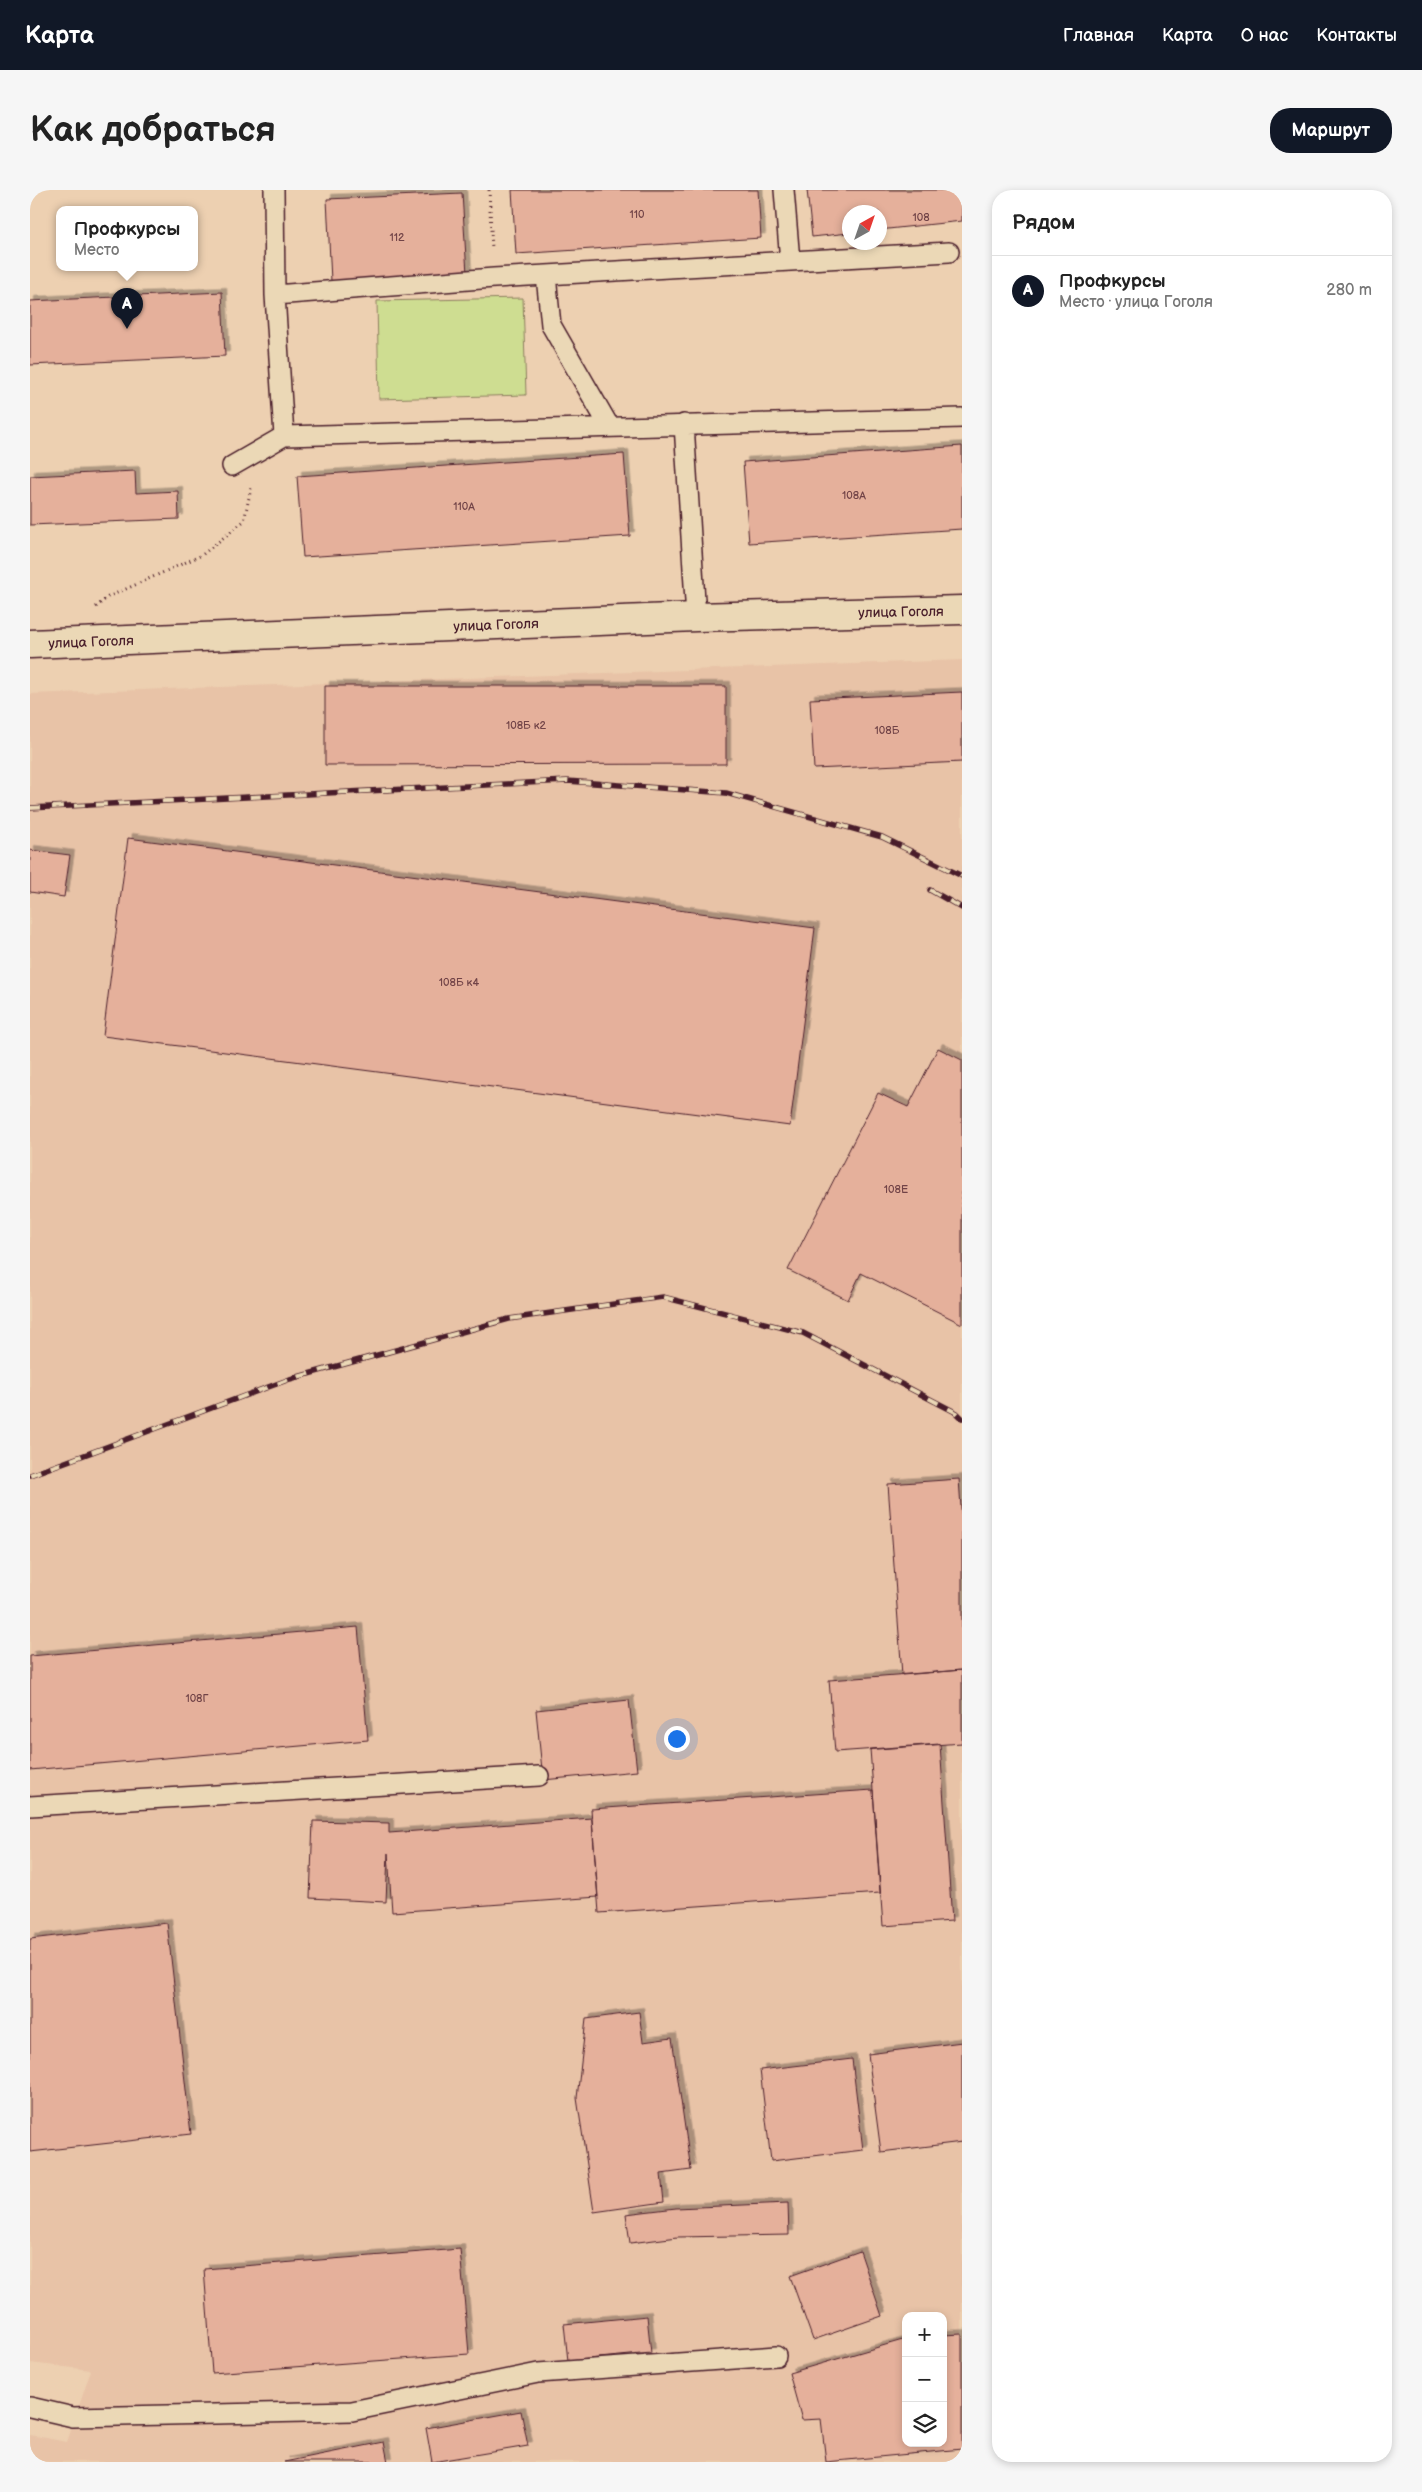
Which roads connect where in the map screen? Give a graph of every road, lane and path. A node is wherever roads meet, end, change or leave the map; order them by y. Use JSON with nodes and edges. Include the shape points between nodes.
{"nodes":[{"id":1,"x":274,"y":190,"type":"edge"},
{"id":2,"x":489,"y":190,"type":"edge"},
{"id":3,"x":784,"y":190,"type":"edge"},
{"id":4,"x":949,"y":252,"type":"dead end"},
{"id":5,"x":790,"y":261,"type":"junction"},
{"id":6,"x":546,"y":276,"type":"junction"},
{"id":7,"x":494,"y":278,"type":"junction"},
{"id":8,"x":275,"y":295,"type":"junction"},
{"id":9,"x":962,"y":418,"type":"edge"},
{"id":10,"x":684,"y":424,"type":"junction"},
{"id":11,"x":609,"y":426,"type":"junction"},
{"id":12,"x":284,"y":436,"type":"junction"},
{"id":13,"x":258,"y":450,"type":"junction"},
{"id":14,"x":232,"y":466,"type":"dead end"},
{"id":15,"x":93,"y":610,"type":"dead end"},
{"id":16,"x":962,"y":610,"type":"edge"},
{"id":17,"x":696,"y":616,"type":"junction"},
{"id":18,"x":30,"y":644,"type":"edge"},
{"id":19,"x":538,"y":1776,"type":"dead end"},
{"id":20,"x":30,"y":1806,"type":"edge"},
{"id":21,"x":776,"y":2356,"type":"dead end"},
{"id":22,"x":30,"y":2408,"type":"edge"}],
"edges":[{"from":1,"to":8,"type":"lane"},
{"from":2,"to":7,"type":"path"},
{"from":3,"to":5,"type":"lane"},
{"from":4,"to":5,"type":"lane"},
{"from":5,"to":6,"type":"lane"},
{"from":6,"to":7,"type":"lane"},
{"from":6,"to":11,"type":"lane","via":[[551,325]]},
{"from":7,"to":8,"type":"lane"},
{"from":8,"to":12,"type":"lane"},
{"from":9,"to":10,"type":"lane"},
{"from":10,"to":11,"type":"lane"},
{"from":10,"to":17,"type":"lane"},
{"from":11,"to":12,"type":"lane"},
{"from":12,"to":13,"type":"lane"},
{"from":13,"to":14,"type":"lane"},
{"from":13,"to":15,"type":"path","via":[[244,521],[202,555],[108,597]]},
{"from":16,"to":17,"type":"main road","name":"улица Гоголя"},
{"from":17,"to":18,"type":"main road","name":"улица Гоголя"},
{"from":19,"to":20,"type":"lane"},
{"from":21,"to":22,"type":"lane","via":[[538,2373],[352,2410],[73,2417]]}]}
